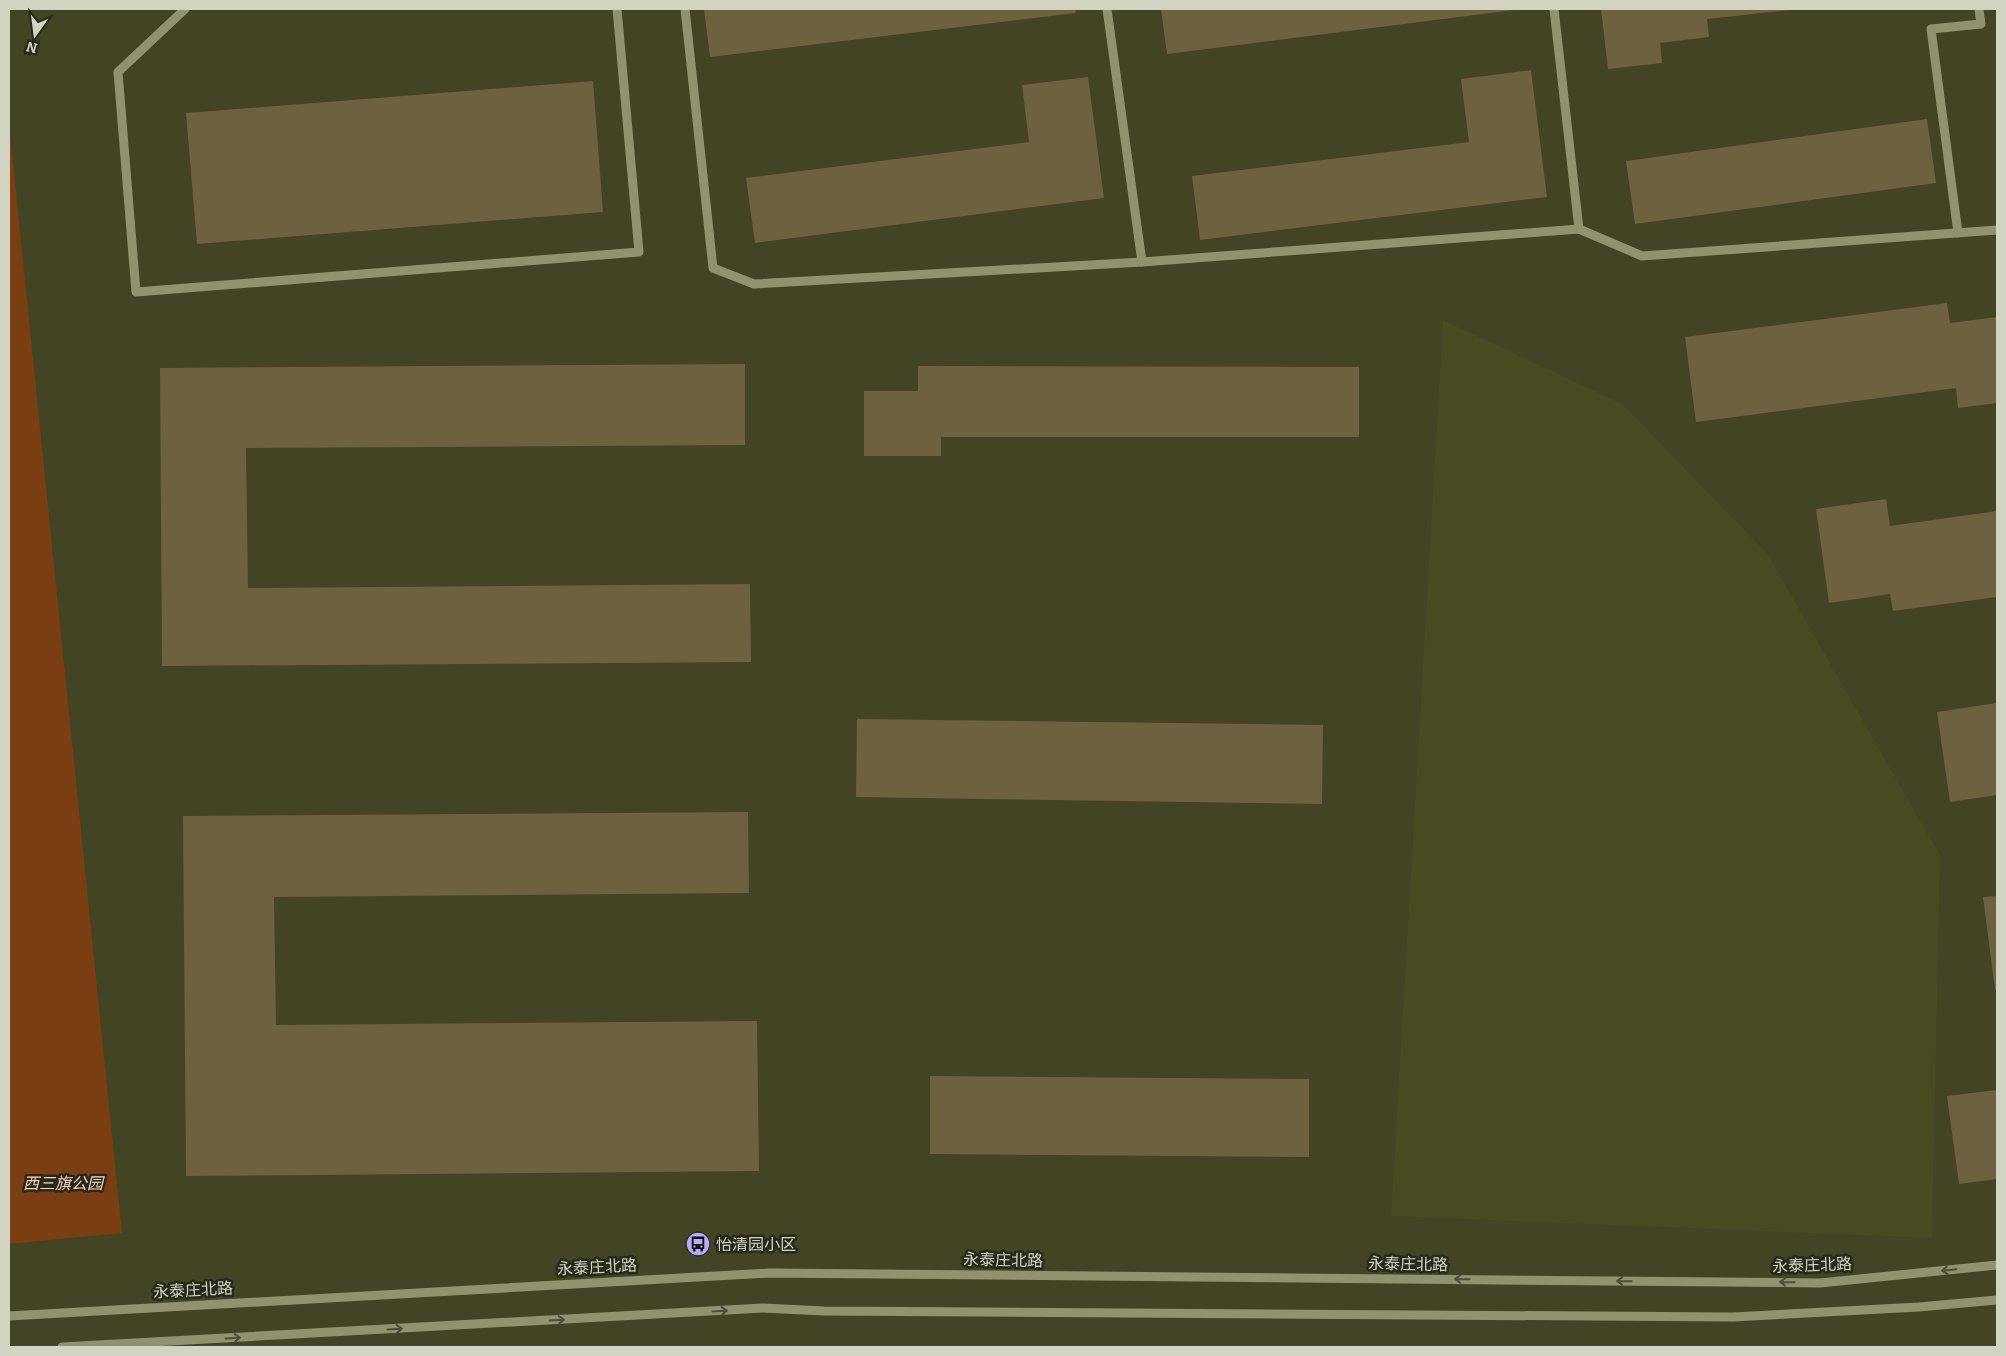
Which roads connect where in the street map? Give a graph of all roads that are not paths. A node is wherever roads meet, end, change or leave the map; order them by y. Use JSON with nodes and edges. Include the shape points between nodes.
{"nodes":[{"id":1,"x":185,"y":9,"type":"edge"},
{"id":2,"x":617,"y":9,"type":"edge"},
{"id":3,"x":684,"y":9,"type":"edge"},
{"id":4,"x":1108,"y":9,"type":"edge"},
{"id":5,"x":1554,"y":9,"type":"edge"},
{"id":6,"x":1979,"y":9,"type":"edge"},
{"id":7,"x":1579,"y":229,"type":"junction"},
{"id":8,"x":1997,"y":230,"type":"edge"},
{"id":9,"x":1958,"y":233,"type":"junction"},
{"id":10,"x":1142,"y":262,"type":"junction"},
{"id":11,"x":1997,"y":1265,"type":"edge"},
{"id":12,"x":1997,"y":1300,"type":"edge"},
{"id":13,"x":9,"y":1316,"type":"edge"},
{"id":14,"x":62,"y":1347,"type":"edge"}],
"edges":[{"from":1,"to":2,"type":"street","via":[[118,72],[136,292],[640,252]]},
{"from":3,"to":10,"type":"street","via":[[713,268],[754,284]]},
{"from":4,"to":10,"type":"street"},
{"from":5,"to":7,"type":"street"},
{"from":6,"to":9,"type":"street","via":[[1981,24],[1931,29]]},
{"from":7,"to":9,"type":"street","via":[[1642,256]]},
{"from":7,"to":10,"type":"street"},
{"from":8,"to":9,"type":"street"},
{"from":11,"to":13,"type":"street","name":"永泰庄北路","one_way":true,"via":[[1820,1282],[769,1272]]},
{"from":14,"to":12,"type":"street","one_way":true,"via":[[763,1308],[1733,1317]]}]}
